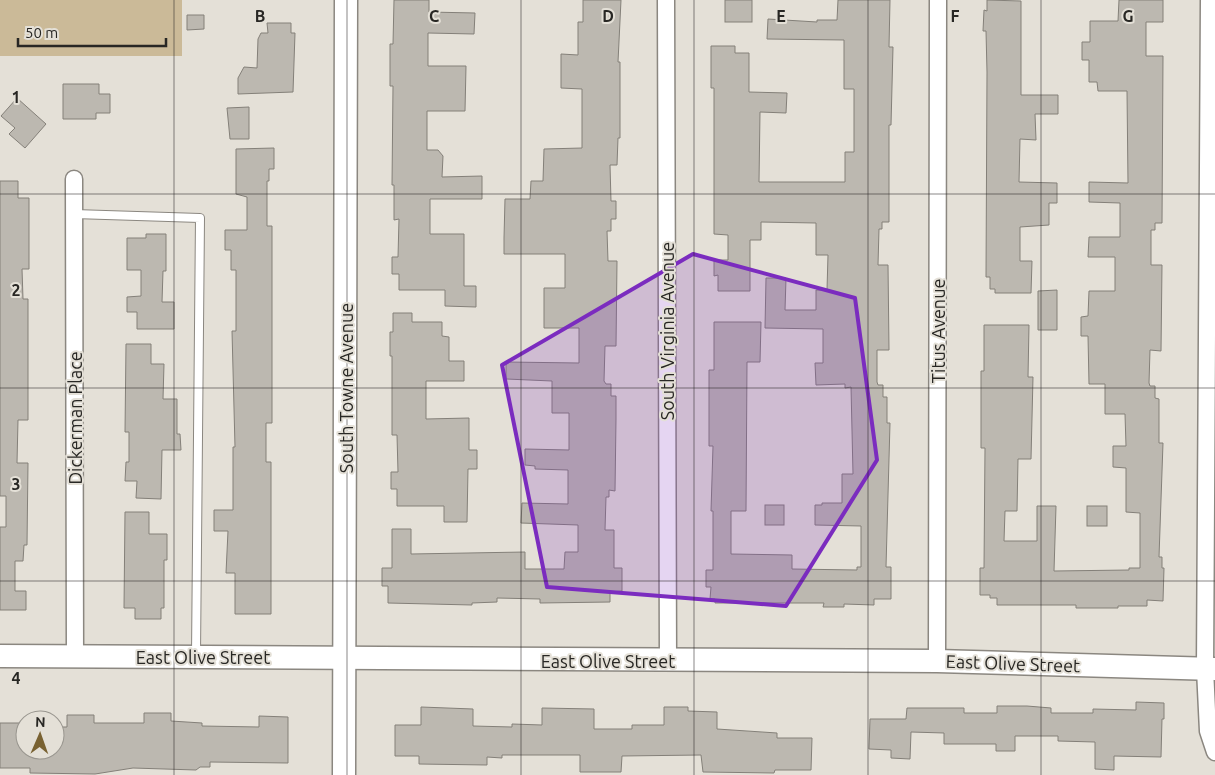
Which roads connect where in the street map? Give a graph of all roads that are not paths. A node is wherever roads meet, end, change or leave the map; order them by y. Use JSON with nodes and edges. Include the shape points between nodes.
{"nodes":[{"id":1,"x":346,"y":0,"type":"edge"},
{"id":2,"x":666,"y":0,"type":"edge"},
{"id":3,"x":938,"y":0,"type":"edge"},
{"id":4,"x":1209,"y":0,"type":"edge"},
{"id":5,"x":74,"y":178,"type":"dead end"},
{"id":6,"x":74,"y":214,"type":"junction"},
{"id":7,"x":0,"y":656,"type":"edge"},
{"id":8,"x":75,"y":656,"type":"junction"},
{"id":9,"x":196,"y":657,"type":"junction"},
{"id":10,"x":346,"y":658,"type":"junction"},
{"id":11,"x":668,"y":661,"type":"junction"},
{"id":12,"x":937,"y":661,"type":"junction"},
{"id":13,"x":1210,"y":669,"type":"edge"},
{"id":14,"x":1215,"y":752,"type":"edge"},
{"id":15,"x":344,"y":775,"type":"edge"}],
"edges":[{"from":1,"to":10,"type":"street","name":"South Towne Avenue"},
{"from":2,"to":11,"type":"street","name":"South Virginia Avenue"},
{"from":3,"to":12,"type":"street","name":"Titus Avenue"},
{"from":4,"to":13,"type":"street"},
{"from":5,"to":6,"type":"street","name":"Dickerman Place"},
{"from":6,"to":8,"type":"street","name":"Dickerman Place"},
{"from":6,"to":9,"type":"lane","via":[[200,218]]},
{"from":7,"to":8,"type":"street","name":"East Olive Street"},
{"from":8,"to":9,"type":"street","name":"East Olive Street"},
{"from":9,"to":10,"type":"street","name":"East Olive Street"},
{"from":10,"to":11,"type":"street","name":"East Olive Street"},
{"from":10,"to":15,"type":"street","name":"South Towne Avenue"},
{"from":11,"to":12,"type":"street","name":"East Olive Street"},
{"from":12,"to":13,"type":"street","name":"East Olive Street"},
{"from":13,"to":14,"type":"street","via":[[1208,730]]}]}
